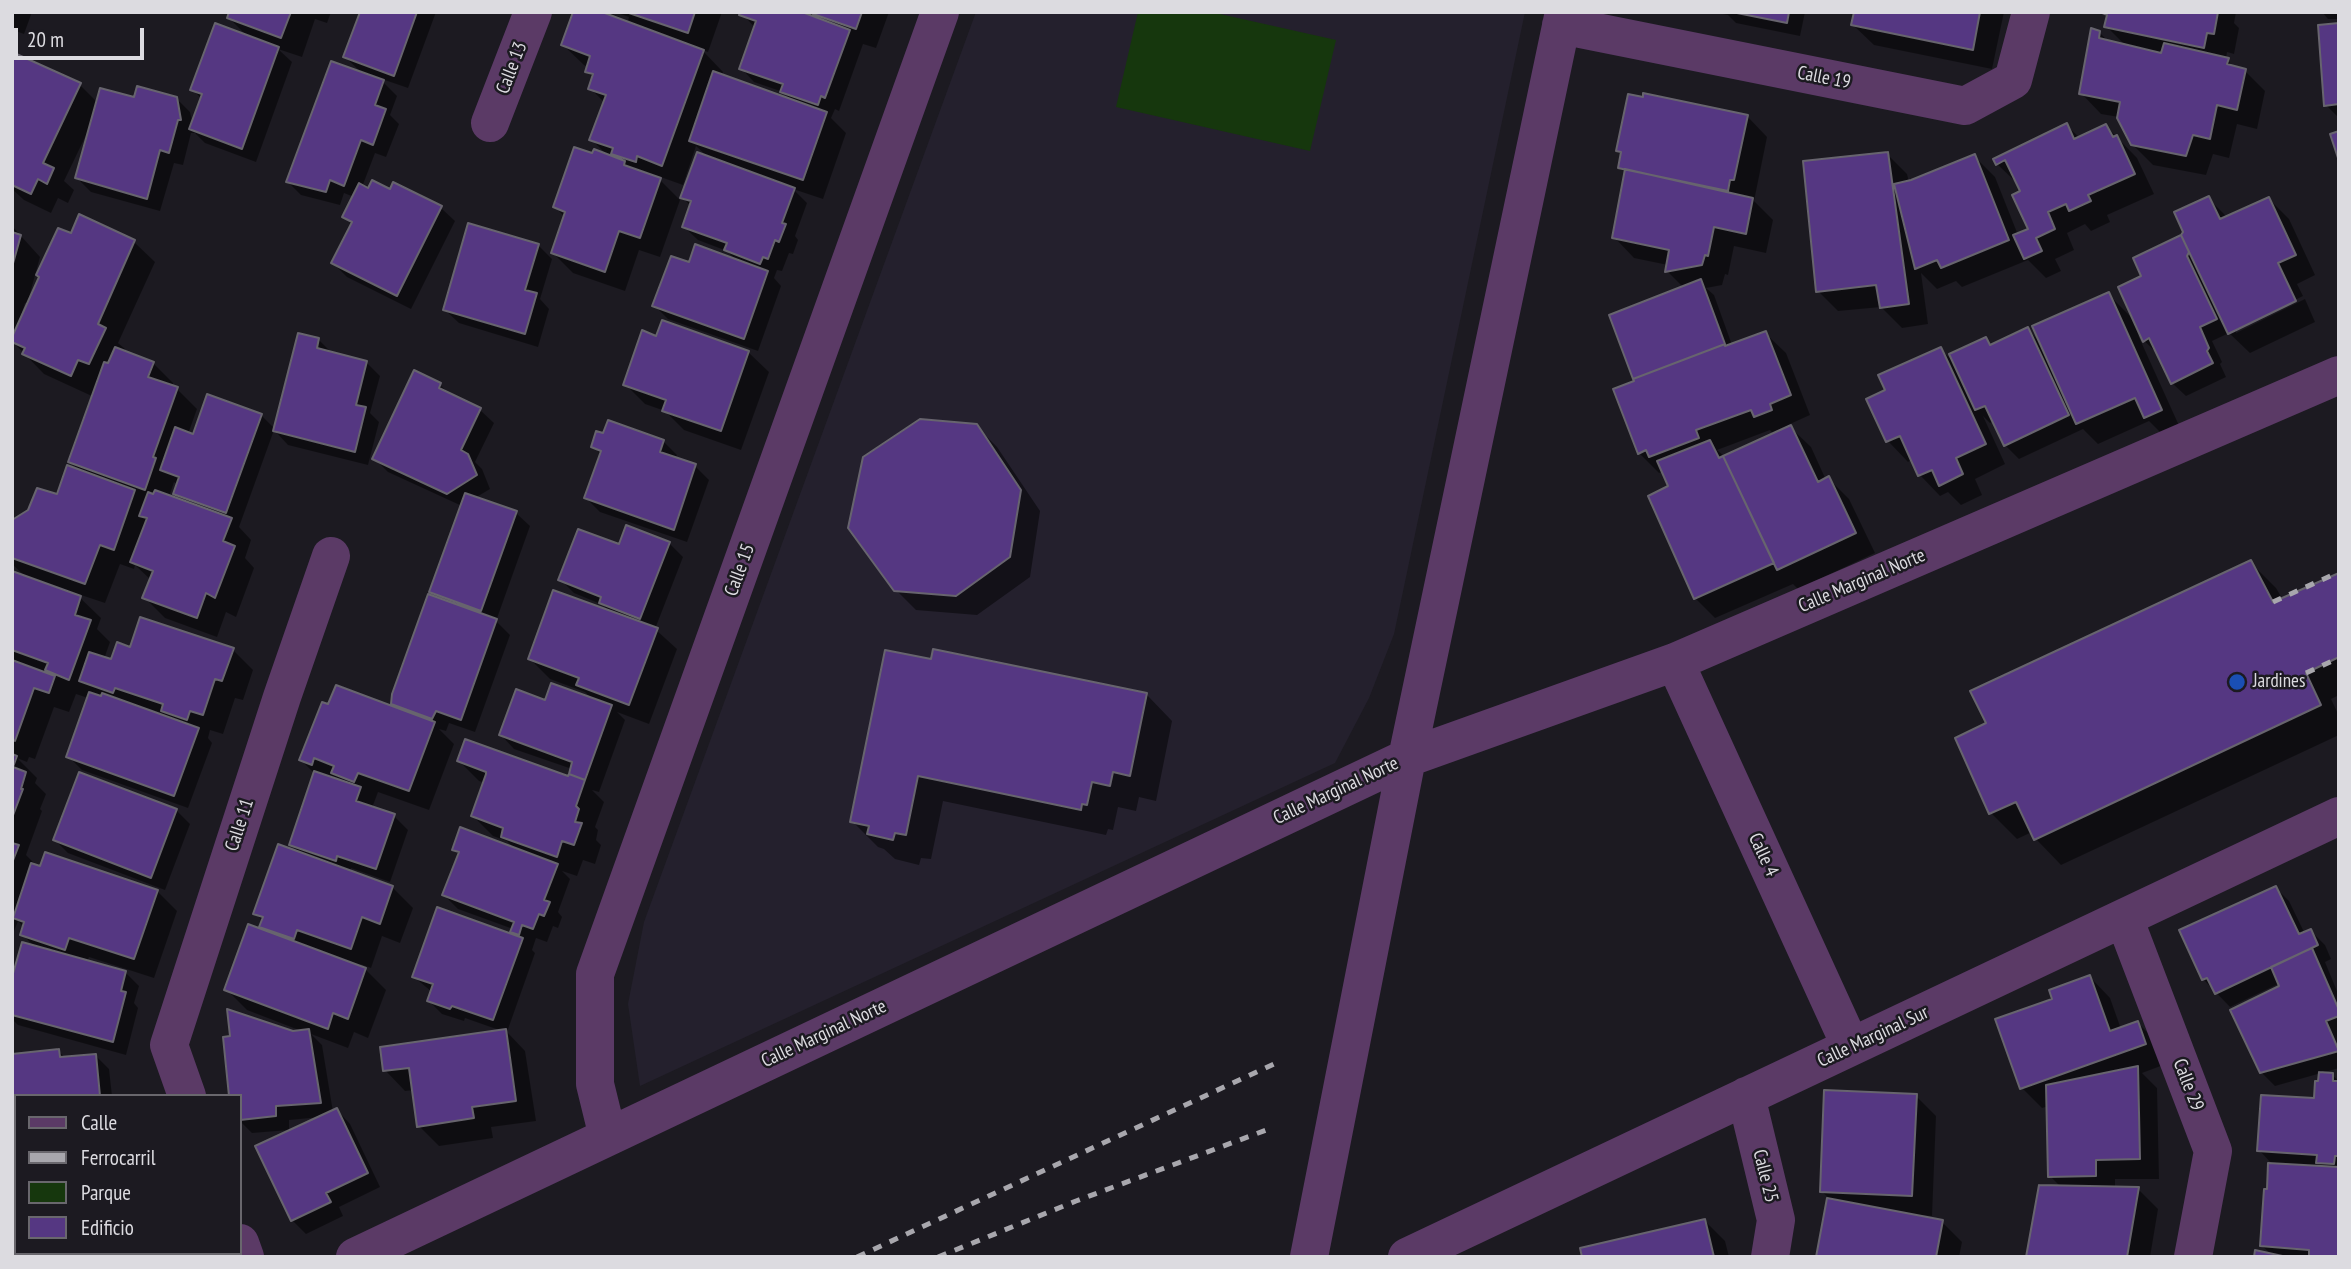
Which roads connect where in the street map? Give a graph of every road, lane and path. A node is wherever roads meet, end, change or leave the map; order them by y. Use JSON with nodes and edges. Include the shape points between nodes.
{"nodes":[{"id":1,"x":533,"y":12,"type":"edge"},
{"id":2,"x":940,"y":12,"type":"edge"},
{"id":3,"x":2031,"y":12,"type":"edge"},
{"id":4,"x":1562,"y":19,"type":"edge"},
{"id":5,"x":491,"y":123,"type":"dead end"},
{"id":6,"x":2339,"y":374,"type":"edge"},
{"id":7,"x":331,"y":556,"type":"dead end"},
{"id":8,"x":1675,"y":662,"type":"junction"},
{"id":9,"x":1407,"y":758,"type":"junction"},
{"id":10,"x":2339,"y":816,"type":"edge"},
{"id":11,"x":2123,"y":918,"type":"junction"},
{"id":12,"x":1851,"y":1047,"type":"junction"},
{"id":13,"x":186,"y":1094,"type":"edge"},
{"id":14,"x":1746,"y":1096,"type":"junction"},
{"id":15,"x":608,"y":1137,"type":"junction"},
{"id":16,"x":355,"y":1257,"type":"edge"},
{"id":17,"x":1309,"y":1257,"type":"edge"},
{"id":18,"x":1408,"y":1257,"type":"edge"},
{"id":19,"x":1770,"y":1257,"type":"edge"},
{"id":20,"x":2193,"y":1257,"type":"edge"}],
"edges":[{"from":1,"to":5,"type":"street","name":"Calle 13"},
{"from":2,"to":15,"type":"street","name":"Calle 15","via":[[595,974],[595,1084]]},
{"from":3,"to":4,"type":"street","name":"Calle 19","via":[[2013,80],[1965,106]]},
{"from":4,"to":9,"type":"street"},
{"from":6,"to":8,"type":"street","name":"Calle Marginal Norte"},
{"from":7,"to":13,"type":"street","name":"Calle 11","via":[[169,1045]]},
{"from":8,"to":9,"type":"street","name":"Calle Marginal Norte"},
{"from":8,"to":12,"type":"street","name":"Calle 4"},
{"from":9,"to":15,"type":"street","name":"Calle Marginal Norte"},
{"from":9,"to":17,"type":"street"},
{"from":10,"to":11,"type":"street","name":"Calle Marginal Sur"},
{"from":11,"to":12,"type":"street","name":"Calle Marginal Sur"},
{"from":11,"to":20,"type":"street","name":"Calle 29","via":[[2213,1152]]},
{"from":12,"to":14,"type":"street","name":"Calle Marginal Sur"},
{"from":14,"to":18,"type":"street","name":"Calle Marginal Sur"},
{"from":14,"to":19,"type":"street","name":"Calle 25","via":[[1776,1220]]},
{"from":15,"to":16,"type":"street","name":"Calle Marginal Norte"}]}
